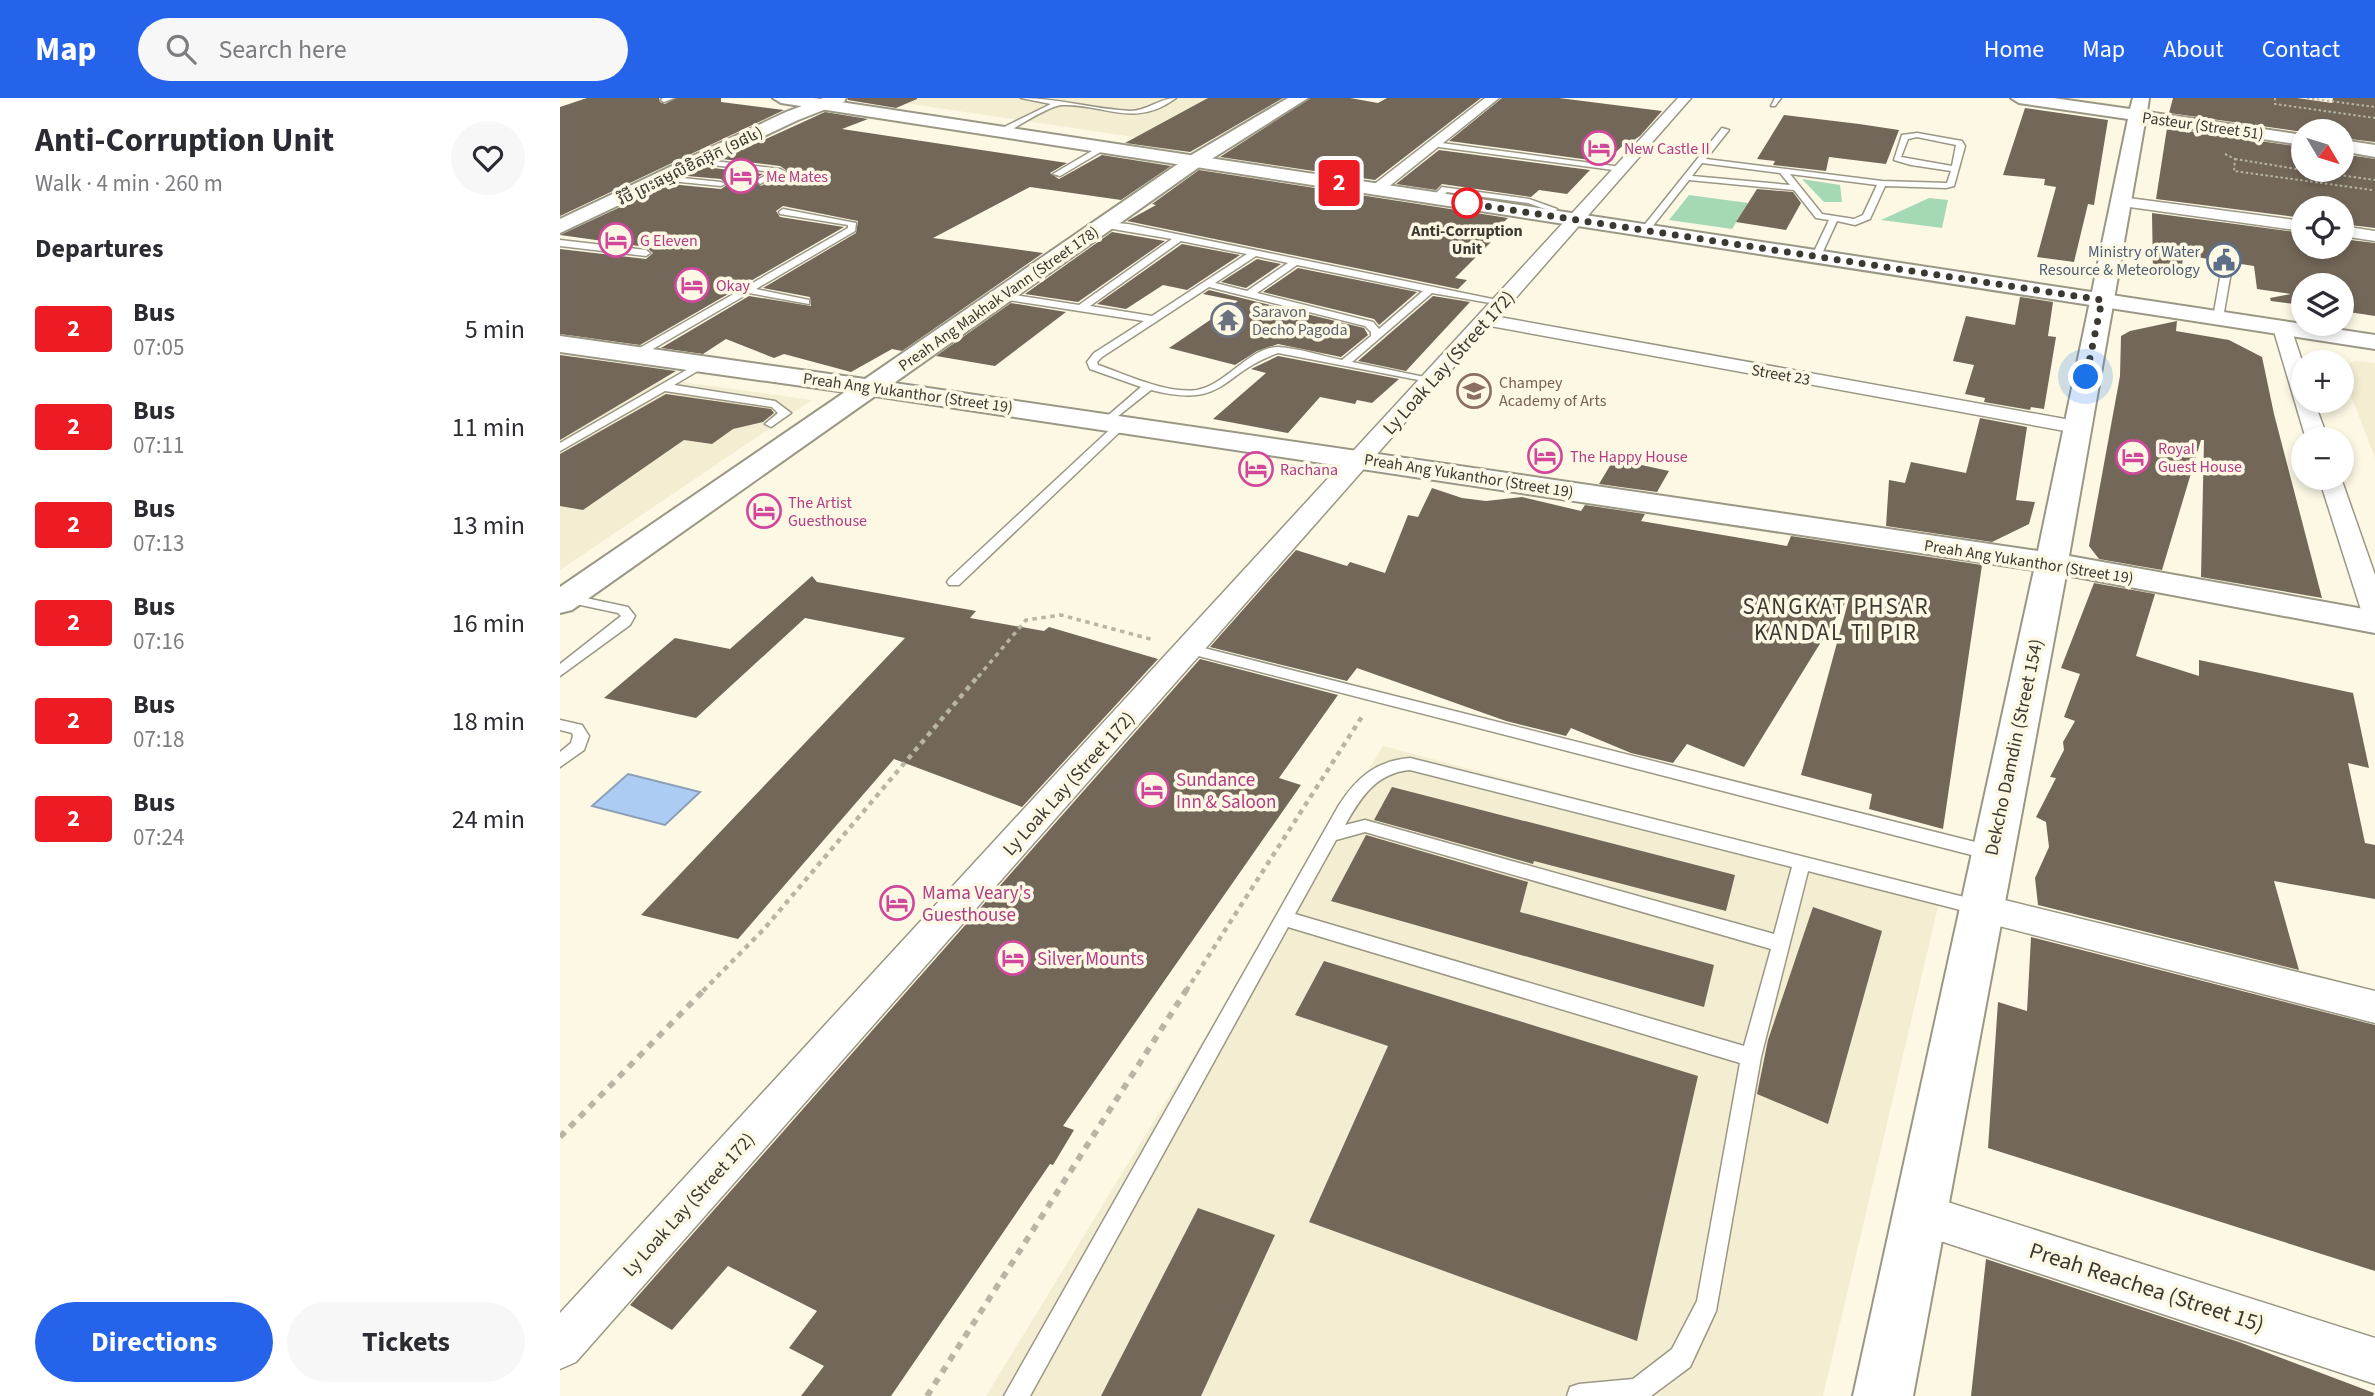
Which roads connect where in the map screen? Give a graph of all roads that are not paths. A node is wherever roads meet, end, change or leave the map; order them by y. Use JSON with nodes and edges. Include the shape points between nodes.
{"nodes":[{"id":1,"x":781,"y":98,"type":"edge"},
{"id":2,"x":1024,"y":98,"type":"edge"},
{"id":3,"x":1173,"y":98,"type":"edge"},
{"id":4,"x":1300,"y":98,"type":"edge"},
{"id":5,"x":1493,"y":98,"type":"edge"},
{"id":6,"x":1685,"y":98,"type":"edge"},
{"id":7,"x":2019,"y":98,"type":"edge"},
{"id":8,"x":830,"y":101,"type":"edge"},
{"id":9,"x":1059,"y":103,"type":"junction"},
{"id":10,"x":2139,"y":107,"type":"edge"},
{"id":11,"x":1725,"y":130,"type":"dead end"},
{"id":12,"x":1001,"y":132,"type":"junction"},
{"id":13,"x":2291,"y":138,"type":"edge"},
{"id":14,"x":1434,"y":144,"type":"junction"},
{"id":15,"x":1105,"y":148,"type":"junction"},
{"id":16,"x":2354,"y":148,"type":"edge"},
{"id":17,"x":2375,"y":151,"type":"edge"},
{"id":18,"x":698,"y":161,"type":"junction"},
{"id":19,"x":1195,"y":161,"type":"junction"},
{"id":20,"x":1701,"y":161,"type":"junction"},
{"id":21,"x":1621,"y":169,"type":"junction"},
{"id":22,"x":1955,"y":169,"type":"junction"},
{"id":23,"x":1783,"y":172,"type":"junction"},
{"id":24,"x":1057,"y":174,"type":"dead end"},
{"id":25,"x":663,"y":178,"type":"junction"},
{"id":26,"x":1688,"y":178,"type":"junction"},
{"id":27,"x":760,"y":182,"type":"dead end"},
{"id":28,"x":1882,"y":183,"type":"junction"},
{"id":29,"x":720,"y":184,"type":"dead end"},
{"id":30,"x":1796,"y":188,"type":"junction"},
{"id":31,"x":1377,"y":189,"type":"junction"},
{"id":32,"x":2121,"y":202,"type":"junction"},
{"id":33,"x":783,"y":212,"type":"dead end"},
{"id":34,"x":1563,"y":218,"type":"junction"},
{"id":35,"x":1833,"y":220,"type":"junction"},
{"id":36,"x":2291,"y":224,"type":"edge"},
{"id":37,"x":1104,"y":225,"type":"junction"},
{"id":38,"x":560,"y":227,"type":"edge"},
{"id":39,"x":1645,"y":230,"type":"junction"},
{"id":40,"x":2354,"y":233,"type":"edge"},
{"id":41,"x":2375,"y":236,"type":"edge"},
{"id":42,"x":1179,"y":237,"type":"junction"},
{"id":43,"x":560,"y":243,"type":"edge"},
{"id":44,"x":646,"y":253,"type":"dead end"},
{"id":45,"x":1255,"y":253,"type":"junction"},
{"id":46,"x":1817,"y":256,"type":"junction"},
{"id":47,"x":1297,"y":261,"type":"junction"},
{"id":48,"x":2226,"y":272,"type":"dead end"},
{"id":49,"x":1207,"y":284,"type":"junction"},
{"id":50,"x":745,"y":289,"type":"junction"},
{"id":51,"x":1430,"y":290,"type":"junction"},
{"id":52,"x":1248,"y":295,"type":"junction"},
{"id":53,"x":1002,"y":296,"type":"junction"},
{"id":54,"x":2102,"y":300,"type":"junction"},
{"id":55,"x":806,"y":302,"type":"dead end"},
{"id":56,"x":1082,"y":308,"type":"junction"},
{"id":57,"x":1494,"y":311,"type":"junction"},
{"id":58,"x":2218,"y":318,"type":"junction"},
{"id":59,"x":1153,"y":319,"type":"junction"},
{"id":60,"x":2282,"y":328,"type":"junction"},
{"id":61,"x":1376,"y":337,"type":"junction"},
{"id":62,"x":2375,"y":342,"type":"edge"},
{"id":63,"x":560,"y":344,"type":"edge"},
{"id":64,"x":635,"y":355,"type":"junction"},
{"id":65,"x":2291,"y":357,"type":"edge"},
{"id":66,"x":1345,"y":363,"type":"junction"},
{"id":67,"x":702,"y":364,"type":"junction"},
{"id":68,"x":1430,"y":381,"type":"junction"},
{"id":69,"x":1150,"y":385,"type":"junction"},
{"id":70,"x":663,"y":387,"type":"junction"},
{"id":71,"x":871,"y":387,"type":"junction"},
{"id":72,"x":1116,"y":422,"type":"junction"},
{"id":73,"x":771,"y":424,"type":"dead end"},
{"id":74,"x":2076,"y":428,"type":"junction"},
{"id":75,"x":560,"y":448,"type":"edge"},
{"id":76,"x":1361,"y":459,"type":"junction"},
{"id":77,"x":2334,"y":490,"type":"edge"},
{"id":78,"x":2052,"y":563,"type":"junction"},
{"id":79,"x":954,"y":582,"type":"dead end"},
{"id":80,"x":564,"y":600,"type":"edge"},
{"id":81,"x":2375,"y":613,"type":"edge"},
{"id":82,"x":2375,"y":622,"type":"edge"},
{"id":83,"x":1188,"y":649,"type":"junction"},
{"id":84,"x":560,"y":671,"type":"edge"},
{"id":85,"x":560,"y":725,"type":"edge"},
{"id":86,"x":560,"y":761,"type":"edge"},
{"id":87,"x":1330,"y":835,"type":"junction"},
{"id":88,"x":1991,"y":853,"type":"junction"},
{"id":89,"x":1801,"y":864,"type":"junction"},
{"id":90,"x":1980,"y":908,"type":"junction"},
{"id":91,"x":1283,"y":918,"type":"junction"},
{"id":92,"x":1781,"y":944,"type":"junction"},
{"id":93,"x":2375,"y":1007,"type":"edge"},
{"id":94,"x":1751,"y":1057,"type":"junction"},
{"id":95,"x":1919,"y":1214,"type":"junction"},
{"id":96,"x":560,"y":1346,"type":"edge"},
{"id":97,"x":2375,"y":1361,"type":"edge"},
{"id":98,"x":1016,"y":1396,"type":"edge"},
{"id":99,"x":1579,"y":1396,"type":"edge"},
{"id":100,"x":1884,"y":1396,"type":"edge"}],
"edges":[{"from":1,"to":8,"type":"street"},
{"from":2,"to":9,"type":"lane"},
{"from":3,"to":9,"type":"lane","via":[[1136,113]]},
{"from":4,"to":19,"type":"street","name":"Preah Ang Makhak Vann (Street 178)"},
{"from":5,"to":14,"type":"street"},
{"from":6,"to":21,"type":"street","name":"Ly Loak Lay (Street 172)"},
{"from":7,"to":10,"type":"street","name":"Pasteur (Street 51)"},
{"from":8,"to":12,"type":"street"},
{"from":8,"to":18,"type":"street","name":"វិថី ព្រះធម្មលិខិតអ៊ុក (១៨៤)"},
{"from":9,"to":12,"type":"lane"},
{"from":10,"to":13,"type":"street","name":"Pasteur (Street 51)","via":[[2226,129]]},
{"from":10,"to":32,"type":"street","name":"Dekcho Damdin (Street 154)"},
{"from":11,"to":20,"type":"lane"},
{"from":12,"to":15,"type":"street"},
{"from":14,"to":21,"type":"lane"},
{"from":14,"to":31,"type":"street"},
{"from":15,"to":19,"type":"street"},
{"from":15,"to":24,"type":"lane"},
{"from":16,"to":17,"type":"street"},
{"from":18,"to":25,"type":"street","name":"វិថី ព្រះធម្មលិខិតអ៊ុក (១៨៤)"},
{"from":18,"to":27,"type":"lane","via":[[780,171]]},
{"from":19,"to":31,"type":"street"},
{"from":19,"to":37,"type":"street","name":"Preah Ang Makhak Vann (Street 178)"},
{"from":20,"to":23,"type":"lane"},
{"from":20,"to":26,"type":"lane"},
{"from":21,"to":34,"type":"street","name":"Ly Loak Lay (Street 172)"},
{"from":22,"to":22,"type":"lane","via":[[1911,163],[1896,157],[1905,137],[1953,140],[1961,146]]},
{"from":22,"to":28,"type":"lane","via":[[1947,186]]},
{"from":23,"to":28,"type":"lane"},
{"from":23,"to":30,"type":"lane"},
{"from":25,"to":29,"type":"lane"},
{"from":25,"to":38,"type":"street","name":"វិថី ព្រះធម្មលិខិតអ៊ុក (១៨៤)"},
{"from":26,"to":30,"type":"lane"},
{"from":26,"to":39,"type":"lane"},
{"from":28,"to":35,"type":"lane","via":[[1867,217],[1854,222]]},
{"from":30,"to":35,"type":"lane","via":[[1814,212]]},
{"from":31,"to":34,"type":"street"},
{"from":32,"to":36,"type":"street"},
{"from":32,"to":54,"type":"street","name":"Dekcho Damdin (Street 154)"},
{"from":33,"to":50,"type":"lane","via":[[852,223],[852,229]]},
{"from":34,"to":39,"type":"street"},
{"from":34,"to":57,"type":"street","name":"Ly Loak Lay (Street 172)"},
{"from":35,"to":46,"type":"lane"},
{"from":37,"to":42,"type":"lane"},
{"from":37,"to":53,"type":"street","name":"Preah Ang Makhak Vann (Street 178)"},
{"from":39,"to":46,"type":"street"},
{"from":40,"to":41,"type":"street"},
{"from":42,"to":45,"type":"lane"},
{"from":42,"to":56,"type":"lane"},
{"from":43,"to":44,"type":"lane"},
{"from":45,"to":47,"type":"lane"},
{"from":45,"to":49,"type":"lane"},
{"from":46,"to":54,"type":"street"},
{"from":47,"to":51,"type":"lane"},
{"from":47,"to":52,"type":"lane"},
{"from":48,"to":58,"type":"lane"},
{"from":49,"to":52,"type":"lane"},
{"from":49,"to":59,"type":"lane"},
{"from":50,"to":55,"type":"lane"},
{"from":50,"to":64,"type":"lane"},
{"from":51,"to":57,"type":"lane"},
{"from":51,"to":61,"type":"lane"},
{"from":52,"to":61,"type":"lane","via":[[1369,324]]},
{"from":53,"to":56,"type":"lane"},
{"from":53,"to":71,"type":"street","name":"Preah Ang Makhak Vann (Street 178)"},
{"from":54,"to":58,"type":"street"},
{"from":54,"to":74,"type":"street","name":"Dekcho Damdin (Street 154)"},
{"from":56,"to":59,"type":"lane"},
{"from":57,"to":68,"type":"street","name":"Ly Loak Lay (Street 172)"},
{"from":57,"to":74,"type":"street","name":"Street 23"},
{"from":58,"to":60,"type":"street"},
{"from":59,"to":69,"type":"lane","via":[[1092,362],[1094,367]]},
{"from":60,"to":62,"type":"street"},
{"from":60,"to":65,"type":"street"},
{"from":61,"to":66,"type":"lane"},
{"from":63,"to":64,"type":"street","name":"Preah Ang Yukanthor (Street 19)"},
{"from":64,"to":67,"type":"street","name":"Preah Ang Yukanthor (Street 19)"},
{"from":66,"to":68,"type":"lane"},
{"from":66,"to":69,"type":"lane","via":[[1277,349],[1197,394]]},
{"from":67,"to":70,"type":"lane"},
{"from":67,"to":71,"type":"street","name":"Preah Ang Yukanthor (Street 19)"},
{"from":68,"to":76,"type":"street","name":"Ly Loak Lay (Street 172)"},
{"from":69,"to":72,"type":"lane"},
{"from":70,"to":73,"type":"lane","via":[[775,404],[785,413]]},
{"from":70,"to":75,"type":"lane"},
{"from":71,"to":72,"type":"street","name":"Preah Ang Yukanthor (Street 19)"},
{"from":71,"to":80,"type":"street","name":"Preah Ang Makhak Vann (Street 178)"},
{"from":72,"to":76,"type":"street","name":"Preah Ang Yukanthor (Street 19)"},
{"from":72,"to":79,"type":"lane"},
{"from":74,"to":78,"type":"street","name":"Dekcho Damdin (Street 154)"},
{"from":76,"to":78,"type":"street","name":"Preah Ang Yukanthor (Street 19)"},
{"from":76,"to":83,"type":"street","name":"Ly Loak Lay (Street 172)"},
{"from":77,"to":81,"type":"street"},
{"from":78,"to":82,"type":"street","name":"Preah Ang Yukanthor (Street 19)"},
{"from":78,"to":88,"type":"street","name":"Dekcho Damdin (Street 154)"},
{"from":80,"to":84,"type":"lane","via":[[623,610],[628,616]]},
{"from":83,"to":88,"type":"lane"},
{"from":83,"to":96,"type":"street","name":"Ly Loak Lay (Street 172)"},
{"from":85,"to":86,"type":"lane","via":[[577,729],[581,736],[578,746]]},
{"from":87,"to":89,"type":"lane","via":[[1364,782],[1377,771],[1410,764]]},
{"from":87,"to":91,"type":"lane"},
{"from":87,"to":92,"type":"lane","via":[[1365,826]]},
{"from":88,"to":90,"type":"street","name":"Dekcho Damdin (Street 154)"},
{"from":89,"to":90,"type":"lane"},
{"from":89,"to":92,"type":"lane"},
{"from":90,"to":93,"type":"street"},
{"from":90,"to":95,"type":"street","name":"Dekcho Damdin (Street 154)"},
{"from":91,"to":94,"type":"lane"},
{"from":91,"to":98,"type":"lane"},
{"from":92,"to":94,"type":"lane"},
{"from":94,"to":99,"type":"lane","via":[[1708,1303],[1681,1358],[1637,1391]]},
{"from":95,"to":97,"type":"street","name":"Preah Reachea (Street 15)"},
{"from":95,"to":100,"type":"street","name":"Dekcho Damdin (Street 154)"}]}
